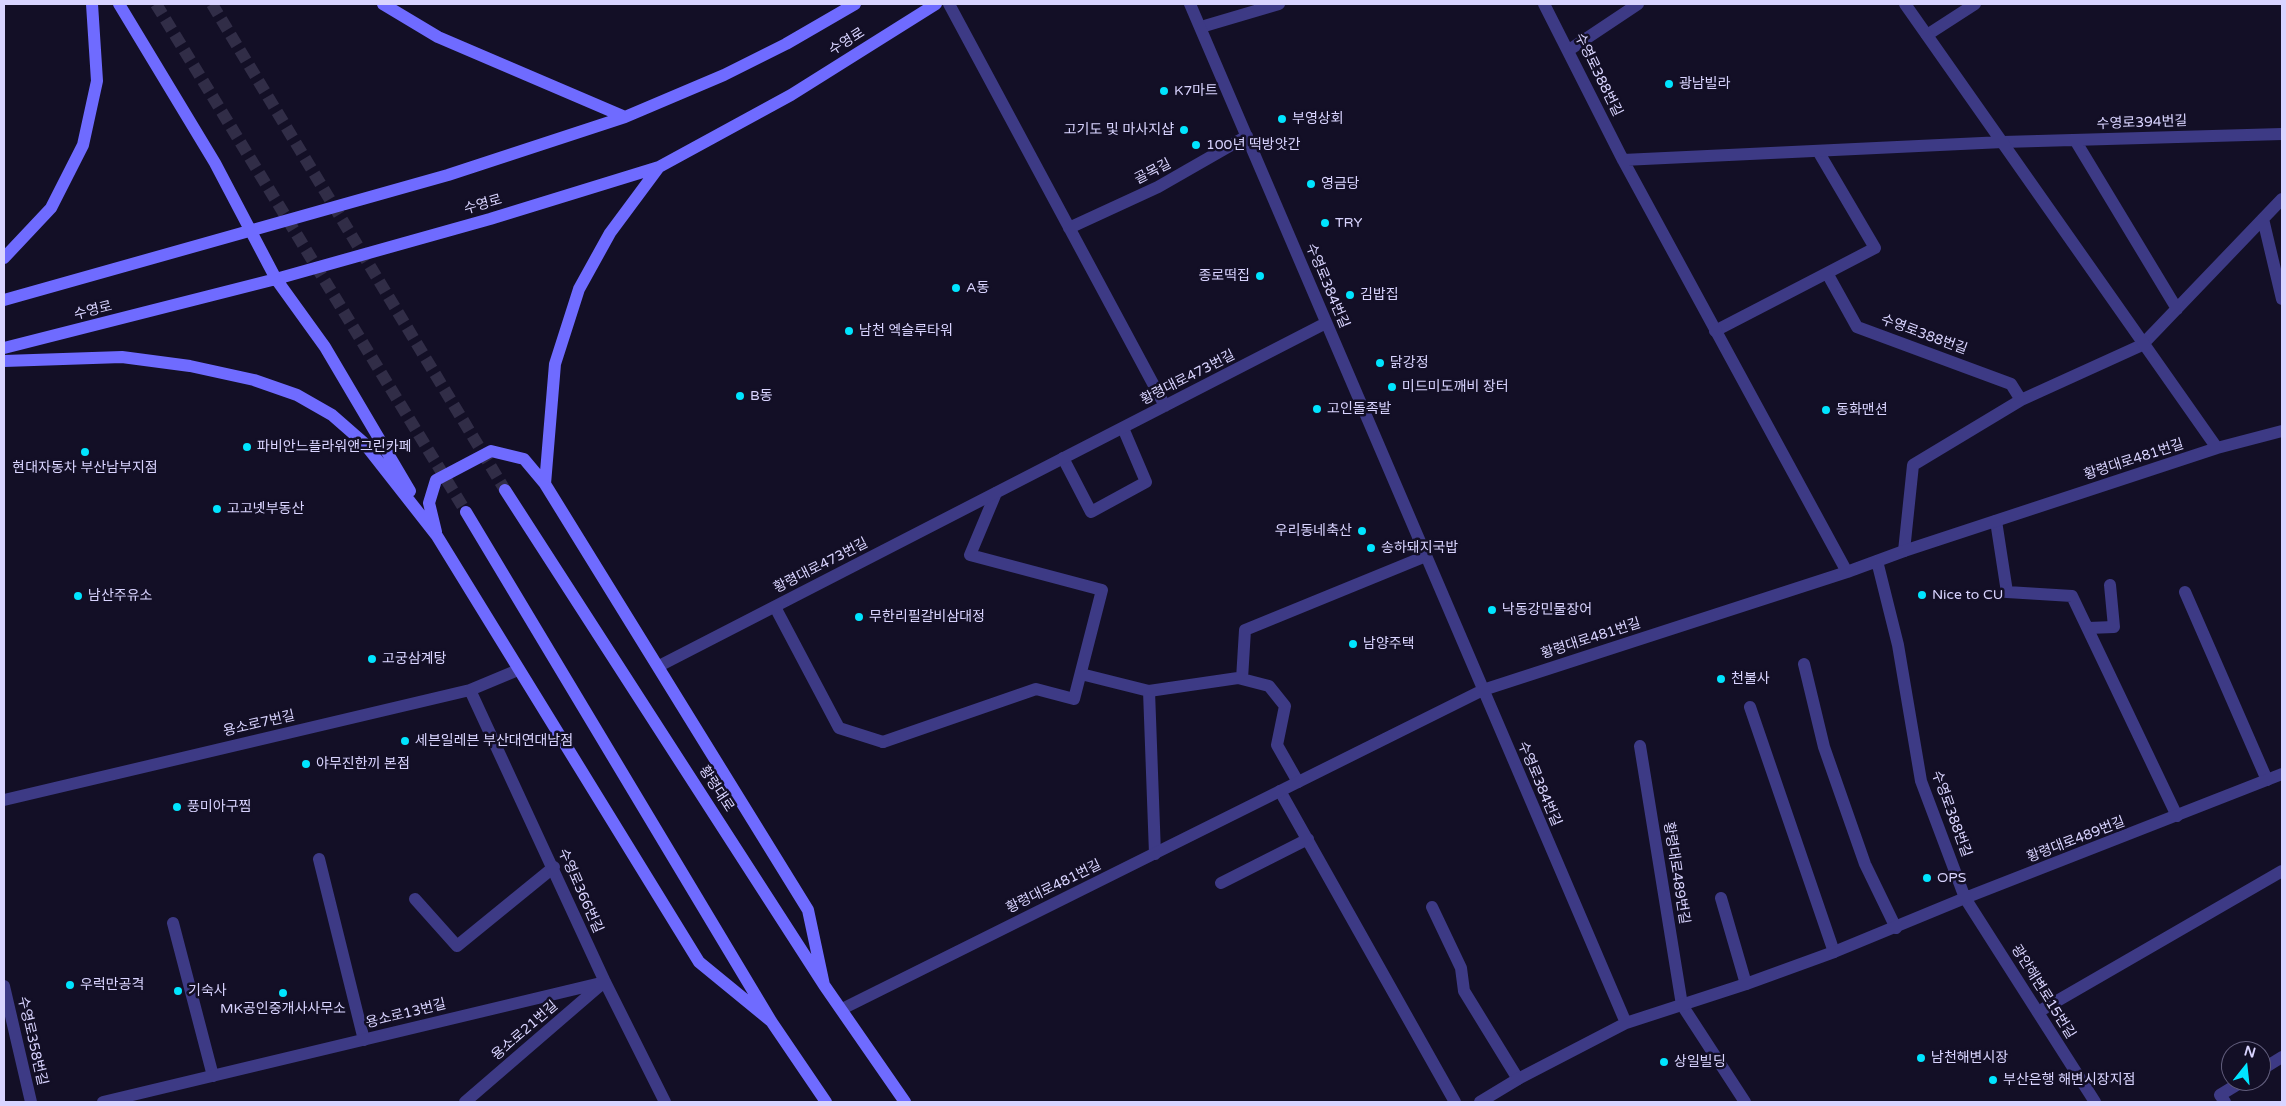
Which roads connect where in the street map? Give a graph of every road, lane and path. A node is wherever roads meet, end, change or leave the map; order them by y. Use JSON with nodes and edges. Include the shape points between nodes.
{"nodes":[{"id":1,"x":92,"y":4,"type":"edge"},
{"id":2,"x":119,"y":4,"type":"edge"},
{"id":3,"x":383,"y":4,"type":"edge"},
{"id":4,"x":855,"y":4,"type":"edge"},
{"id":5,"x":936,"y":4,"type":"edge"},
{"id":6,"x":949,"y":4,"type":"edge"},
{"id":7,"x":1190,"y":4,"type":"edge"},
{"id":8,"x":1279,"y":4,"type":"edge"},
{"id":9,"x":1544,"y":4,"type":"edge"},
{"id":10,"x":1638,"y":4,"type":"edge"},
{"id":11,"x":1905,"y":4,"type":"edge"},
{"id":12,"x":1975,"y":4,"type":"edge"},
{"id":13,"x":1200,"y":27,"type":"junction"},
{"id":14,"x":1927,"y":35,"type":"junction"},
{"id":15,"x":1569,"y":50,"type":"junction"},
{"id":16,"x":625,"y":117,"type":"junction"},
{"id":17,"x":2282,"y":134,"type":"edge"},
{"id":18,"x":1247,"y":136,"type":"junction"},
{"id":19,"x":2076,"y":140,"type":"junction"},
{"id":20,"x":2002,"y":142,"type":"junction"},
{"id":21,"x":1818,"y":151,"type":"junction"},
{"id":22,"x":1623,"y":160,"type":"junction"},
{"id":23,"x":659,"y":167,"type":"junction"},
{"id":24,"x":2282,"y":199,"type":"edge"},
{"id":25,"x":2262,"y":219,"type":"junction"},
{"id":26,"x":1069,"y":228,"type":"junction"},
{"id":27,"x":251,"y":232,"type":"junction"},
{"id":28,"x":4,"y":258,"type":"edge"},
{"id":29,"x":1827,"y":273,"type":"junction"},
{"id":30,"x":276,"y":279,"type":"junction"},
{"id":31,"x":2282,"y":299,"type":"edge"},
{"id":32,"x":4,"y":300,"type":"edge"},
{"id":33,"x":2177,"y":309,"type":"junction"},
{"id":34,"x":1326,"y":323,"type":"junction"},
{"id":35,"x":1715,"y":330,"type":"junction"},
{"id":36,"x":2144,"y":344,"type":"junction"},
{"id":37,"x":4,"y":348,"type":"edge"},
{"id":38,"x":4,"y":361,"type":"edge"},
{"id":39,"x":2021,"y":400,"type":"junction"},
{"id":40,"x":1164,"y":406,"type":"junction"},
{"id":41,"x":1123,"y":428,"type":"junction"},
{"id":42,"x":2282,"y":431,"type":"edge"},
{"id":43,"x":2217,"y":448,"type":"junction"},
{"id":44,"x":1062,"y":458,"type":"junction"},
{"id":45,"x":545,"y":484,"type":"junction"},
{"id":46,"x":505,"y":490,"type":"tunnel mouth"},
{"id":47,"x":996,"y":493,"type":"junction"},
{"id":48,"x":466,"y":512,"type":"tunnel mouth"},
{"id":49,"x":1996,"y":521,"type":"junction"},
{"id":50,"x":437,"y":536,"type":"junction"},
{"id":51,"x":1904,"y":551,"type":"junction"},
{"id":52,"x":1426,"y":556,"type":"junction"},
{"id":53,"x":1877,"y":561,"type":"junction"},
{"id":54,"x":1847,"y":572,"type":"junction"},
{"id":55,"x":2110,"y":585,"type":"dead end"},
{"id":56,"x":2185,"y":592,"type":"dead end"},
{"id":57,"x":775,"y":607,"type":"junction"},
{"id":58,"x":2088,"y":628,"type":"junction"},
{"id":59,"x":1804,"y":664,"type":"dead end"},
{"id":60,"x":659,"y":666,"type":"junction"},
{"id":61,"x":518,"y":670,"type":"junction"},
{"id":62,"x":1081,"y":674,"type":"junction"},
{"id":63,"x":1242,"y":679,"type":"junction"},
{"id":64,"x":470,"y":690,"type":"junction"},
{"id":65,"x":1483,"y":690,"type":"junction"},
{"id":66,"x":1149,"y":692,"type":"junction"},
{"id":67,"x":1750,"y":707,"type":"dead end"},
{"id":68,"x":1640,"y":746,"type":"dead end"},
{"id":69,"x":2282,"y":774,"type":"edge"},
{"id":70,"x":2267,"y":780,"type":"junction"},
{"id":71,"x":1298,"y":782,"type":"junction"},
{"id":72,"x":1280,"y":791,"type":"junction"},
{"id":73,"x":4,"y":800,"type":"edge"},
{"id":74,"x":2177,"y":816,"type":"junction"},
{"id":75,"x":1308,"y":839,"type":"junction"},
{"id":76,"x":1155,"y":854,"type":"junction"},
{"id":77,"x":319,"y":859,"type":"dead end"},
{"id":78,"x":554,"y":867,"type":"junction"},
{"id":79,"x":2282,"y":871,"type":"edge"},
{"id":80,"x":1221,"y":883,"type":"dead end"},
{"id":81,"x":1721,"y":898,"type":"dead end"},
{"id":82,"x":1966,"y":898,"type":"junction"},
{"id":83,"x":415,"y":899,"type":"dead end"},
{"id":84,"x":1432,"y":907,"type":"dead end"},
{"id":85,"x":173,"y":923,"type":"dead end"},
{"id":86,"x":1896,"y":928,"type":"junction"},
{"id":87,"x":1834,"y":952,"type":"junction"},
{"id":88,"x":605,"y":982,"type":"junction"},
{"id":89,"x":1746,"y":984,"type":"junction"},
{"id":90,"x":824,"y":985,"type":"junction"},
{"id":91,"x":4,"y":986,"type":"edge"},
{"id":92,"x":1682,"y":1005,"type":"junction"},
{"id":93,"x":842,"y":1010,"type":"junction"},
{"id":94,"x":2038,"y":1012,"type":"junction"},
{"id":95,"x":771,"y":1021,"type":"junction"},
{"id":96,"x":1626,"y":1023,"type":"junction"},
{"id":97,"x":364,"y":1040,"type":"junction"},
{"id":98,"x":2282,"y":1057,"type":"edge"},
{"id":99,"x":2271,"y":1064,"type":"edge"},
{"id":100,"x":213,"y":1076,"type":"junction"},
{"id":101,"x":1518,"y":1079,"type":"junction"},
{"id":102,"x":2227,"y":1091,"type":"edge"},
{"id":103,"x":31,"y":1102,"type":"edge"},
{"id":104,"x":103,"y":1102,"type":"edge"},
{"id":105,"x":465,"y":1102,"type":"edge"},
{"id":106,"x":665,"y":1102,"type":"edge"},
{"id":107,"x":826,"y":1102,"type":"edge"},
{"id":108,"x":905,"y":1102,"type":"edge"},
{"id":109,"x":1455,"y":1102,"type":"edge"},
{"id":110,"x":1480,"y":1102,"type":"edge"},
{"id":111,"x":1744,"y":1102,"type":"edge"},
{"id":112,"x":2095,"y":1102,"type":"edge"},
{"id":113,"x":2225,"y":1102,"type":"edge"}],
"edges":[{"from":1,"to":28,"type":"main road","via":[[97,80],[82,145],[51,208]]},
{"from":2,"to":27,"type":"main road","via":[[215,163]]},
{"from":3,"to":16,"type":"main road","via":[[438,37]]},
{"from":4,"to":16,"type":"main road","name":"수영로","via":[[724,76]]},
{"from":5,"to":23,"type":"main road","name":"수영로","via":[[791,96]]},
{"from":6,"to":26,"type":"street"},
{"from":7,"to":13,"type":"street","name":"수영로384번길"},
{"from":8,"to":13,"type":"street"},
{"from":9,"to":15,"type":"street","name":"수영로388번길"},
{"from":10,"to":15,"type":"street"},
{"from":11,"to":14,"type":"street"},
{"from":12,"to":14,"type":"street"},
{"from":13,"to":18,"type":"street","name":"수영로384번길"},
{"from":14,"to":20,"type":"street"},
{"from":15,"to":22,"type":"street","name":"수영로388번길"},
{"from":16,"to":27,"type":"main road","name":"수영로","via":[[448,175]]},
{"from":17,"to":19,"type":"street","name":"수영로394번길"},
{"from":18,"to":26,"type":"street","name":"골목길","via":[[1158,188]]},
{"from":18,"to":34,"type":"street","name":"수영로384번길"},
{"from":19,"to":20,"type":"street","name":"수영로394번길"},
{"from":19,"to":33,"type":"street"},
{"from":20,"to":21,"type":"street"},
{"from":20,"to":36,"type":"street"},
{"from":21,"to":22,"type":"street"},
{"from":21,"to":29,"type":"street","via":[[1875,248]]},
{"from":22,"to":35,"type":"street","name":"수영로388번길"},
{"from":23,"to":30,"type":"main road","name":"수영로"},
{"from":23,"to":45,"type":"main road","via":[[610,233],[579,290],[555,364]]},
{"from":24,"to":25,"type":"street"},
{"from":25,"to":31,"type":"street"},
{"from":25,"to":33,"type":"street"},
{"from":26,"to":40,"type":"street"},
{"from":27,"to":30,"type":"main road"},
{"from":27,"to":32,"type":"main road","name":"수영로"},
{"from":29,"to":35,"type":"street"},
{"from":29,"to":39,"type":"street","name":"수영로388번길","via":[[1857,327],[2011,384]]},
{"from":30,"to":37,"type":"main road","name":"수영로"},
{"from":30,"to":50,"type":"main road","via":[[325,347]]},
{"from":33,"to":36,"type":"street"},
{"from":34,"to":40,"type":"street","name":"황령대로473번길"},
{"from":34,"to":52,"type":"street","name":"수영로384번길"},
{"from":35,"to":54,"type":"street","name":"수영로388번길"},
{"from":36,"to":39,"type":"street"},
{"from":36,"to":43,"type":"street"},
{"from":38,"to":50,"type":"main road","via":[[122,357],[190,366],[254,380],[296,395],[332,414],[364,443]]},
{"from":39,"to":51,"type":"street","via":[[1913,466]]},
{"from":40,"to":41,"type":"street","name":"황령대로473번길"},
{"from":41,"to":44,"type":"street","name":"황령대로473번길"},
{"from":41,"to":44,"type":"street","via":[[1146,482],[1091,512]]},
{"from":42,"to":43,"type":"street","name":"황령대로481번길"},
{"from":43,"to":49,"type":"street","name":"황령대로481번길"},
{"from":44,"to":47,"type":"street","name":"황령대로473번길"},
{"from":45,"to":50,"type":"main road","via":[[524,459],[491,451],[436,480],[429,503]]},
{"from":45,"to":60,"type":"main road"},
{"from":46,"to":90,"type":"main road","name":"황령대로"},
{"from":47,"to":57,"type":"street","name":"황령대로473번길"},
{"from":47,"to":62,"type":"street","via":[[970,555],[1102,590]]},
{"from":48,"to":95,"type":"main road"},
{"from":49,"to":51,"type":"street","name":"황령대로481번길"},
{"from":49,"to":58,"type":"street","via":[[2007,592],[2072,596]]},
{"from":50,"to":61,"type":"main road"},
{"from":51,"to":53,"type":"street","name":"황령대로481번길"},
{"from":52,"to":63,"type":"street","via":[[1245,630]]},
{"from":52,"to":65,"type":"street","name":"수영로384번길"},
{"from":53,"to":54,"type":"street","name":"황령대로481번길"},
{"from":53,"to":82,"type":"street","name":"수영로388번길","via":[[1898,645],[1921,781]]},
{"from":54,"to":65,"type":"street","name":"황령대로481번길"},
{"from":55,"to":58,"type":"street","via":[[2114,627]]},
{"from":56,"to":70,"type":"street"},
{"from":57,"to":60,"type":"street","name":"황령대로473번길"},
{"from":57,"to":62,"type":"street","via":[[839,728],[883,742],[1036,690],[1074,699]]},
{"from":58,"to":74,"type":"street"},
{"from":59,"to":86,"type":"street","via":[[1824,747],[1865,864]]},
{"from":60,"to":90,"type":"main road","via":[[808,910]]},
{"from":61,"to":64,"type":"street","name":"용소로7번길"},
{"from":61,"to":95,"type":"main road","via":[[699,962]]},
{"from":62,"to":66,"type":"street"},
{"from":63,"to":66,"type":"street"},
{"from":63,"to":71,"type":"street","via":[[1269,686],[1285,706],[1277,745]]},
{"from":64,"to":73,"type":"street","name":"용소로7번길"},
{"from":64,"to":78,"type":"street","name":"수영로366번길"},
{"from":65,"to":71,"type":"street","name":"황령대로481번길"},
{"from":65,"to":96,"type":"street","name":"수영로384번길"},
{"from":66,"to":76,"type":"street"},
{"from":67,"to":87,"type":"street"},
{"from":68,"to":92,"type":"street","name":"황령대로489번길"},
{"from":69,"to":70,"type":"street","name":"황령대로489번길"},
{"from":70,"to":74,"type":"street","name":"황령대로489번길"},
{"from":71,"to":72,"type":"street","name":"황령대로481번길"},
{"from":72,"to":75,"type":"street"},
{"from":72,"to":76,"type":"street","name":"황령대로481번길"},
{"from":74,"to":82,"type":"street","name":"황령대로489번길"},
{"from":75,"to":80,"type":"street"},
{"from":75,"to":109,"type":"street"},
{"from":76,"to":93,"type":"street","name":"황령대로481번길"},
{"from":77,"to":97,"type":"street"},
{"from":78,"to":83,"type":"street","via":[[457,946]]},
{"from":78,"to":88,"type":"street","name":"수영로366번길"},
{"from":79,"to":94,"type":"street"},
{"from":81,"to":89,"type":"street"},
{"from":82,"to":86,"type":"street","name":"황령대로489번길"},
{"from":82,"to":94,"type":"street","name":"광안해변로15번길"},
{"from":84,"to":101,"type":"street","via":[[1461,968],[1464,991]]},
{"from":85,"to":100,"type":"street"},
{"from":86,"to":87,"type":"street","name":"황령대로489번길"},
{"from":87,"to":89,"type":"street","name":"황령대로489번길"},
{"from":88,"to":97,"type":"street","name":"용소로13번길"},
{"from":88,"to":105,"type":"street","name":"용소로21번길"},
{"from":88,"to":106,"type":"street","name":"수영로366번길"},
{"from":89,"to":92,"type":"street","name":"황령대로489번길"},
{"from":90,"to":93,"type":"main road","name":"황령대로"},
{"from":91,"to":103,"type":"street","name":"수영로358번길"},
{"from":92,"to":96,"type":"street","name":"황령대로489번길"},
{"from":92,"to":111,"type":"street","name":"황령대로489번길"},
{"from":93,"to":108,"type":"main road","name":"황령대로"},
{"from":94,"to":112,"type":"street","name":"광안해변로15번길"},
{"from":95,"to":107,"type":"main road"},
{"from":96,"to":101,"type":"street","name":"황령대로489번길"},
{"from":97,"to":100,"type":"street","name":"용소로13번길"},
{"from":98,"to":99,"type":"street"},
{"from":100,"to":104,"type":"street","name":"용소로13번길"},
{"from":101,"to":110,"type":"street","name":"황령대로489번길"},
{"from":102,"to":113,"type":"street","via":[[2220,1095]]}]}
